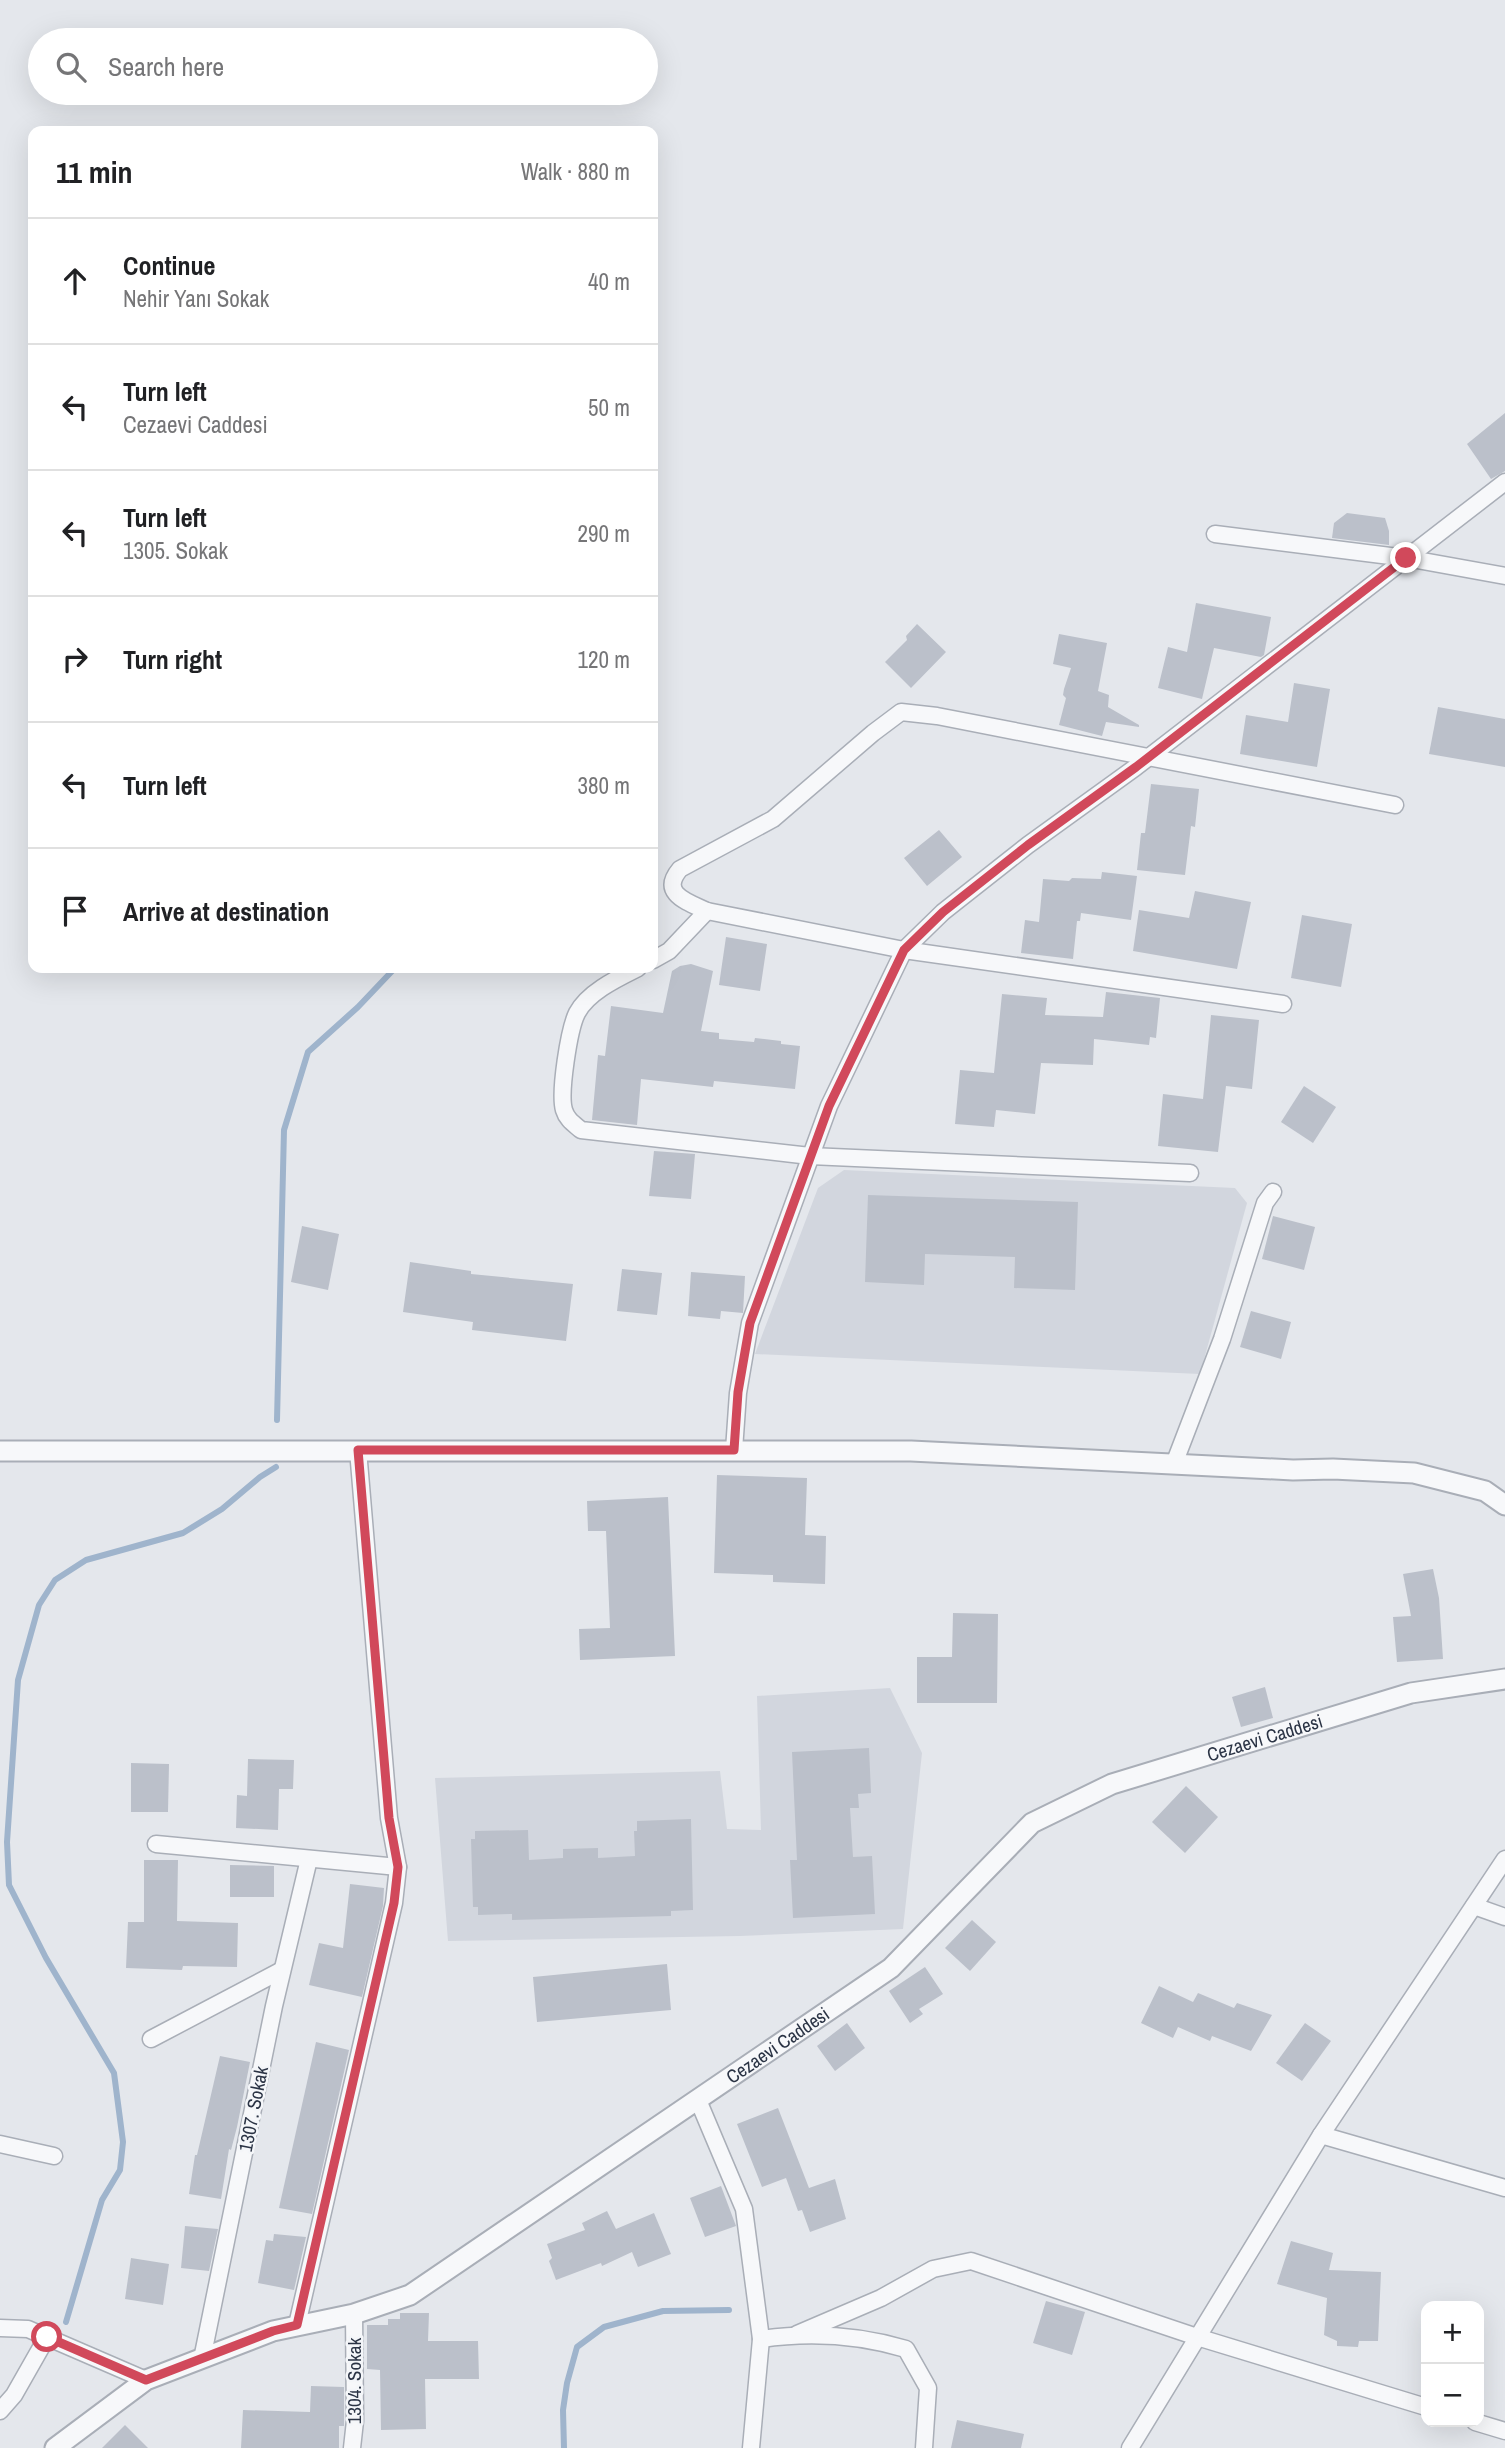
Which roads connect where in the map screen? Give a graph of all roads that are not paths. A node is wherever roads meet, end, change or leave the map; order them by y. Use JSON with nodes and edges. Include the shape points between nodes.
{"nodes":[{"id":1,"x":1505,"y":482,"type":"edge"},
{"id":2,"x":1215,"y":534,"type":"dead end"},
{"id":3,"x":1406,"y":558,"type":"junction"},
{"id":4,"x":1505,"y":576,"type":"edge"},
{"id":5,"x":1148,"y":758,"type":"junction"},
{"id":6,"x":1395,"y":805,"type":"dead end"},
{"id":7,"x":707,"y":911,"type":"junction"},
{"id":8,"x":904,"y":950,"type":"junction"},
{"id":9,"x":658,"y":957,"type":"edge"},
{"id":10,"x":629,"y":973,"type":"edge"},
{"id":11,"x":1283,"y":1004,"type":"dead end"},
{"id":12,"x":810,"y":1156,"type":"junction"},
{"id":13,"x":1190,"y":1174,"type":"dead end"},
{"id":14,"x":1273,"y":1192,"type":"dead end"},
{"id":15,"x":358,"y":1450,"type":"junction"},
{"id":16,"x":734,"y":1450,"type":"junction"},
{"id":17,"x":0,"y":1451,"type":"edge"},
{"id":18,"x":1174,"y":1464,"type":"junction"},
{"id":19,"x":1505,"y":1505,"type":"edge"},
{"id":20,"x":1505,"y":1679,"type":"edge"},
{"id":21,"x":156,"y":1844,"type":"dead end"},
{"id":22,"x":309,"y":1859,"type":"junction"},
{"id":23,"x":1505,"y":1859,"type":"edge"},
{"id":24,"x":398,"y":1867,"type":"junction"},
{"id":25,"x":1474,"y":1906,"type":"junction"},
{"id":26,"x":1505,"y":1917,"type":"edge"},
{"id":27,"x":282,"y":1970,"type":"junction"},
{"id":28,"x":151,"y":2039,"type":"dead end"},
{"id":29,"x":698,"y":2100,"type":"junction"},
{"id":30,"x":1321,"y":2135,"type":"junction"},
{"id":31,"x":0,"y":2144,"type":"edge"},
{"id":32,"x":54,"y":2156,"type":"dead end"},
{"id":33,"x":1505,"y":2188,"type":"edge"},
{"id":34,"x":354,"y":2314,"type":"junction"},
{"id":35,"x":297,"y":2325,"type":"junction"},
{"id":36,"x":0,"y":2328,"type":"edge"},
{"id":37,"x":797,"y":2334,"type":"junction"},
{"id":38,"x":47,"y":2337,"type":"junction"},
{"id":39,"x":1197,"y":2337,"type":"junction"},
{"id":40,"x":761,"y":2339,"type":"junction"},
{"id":41,"x":202,"y":2359,"type":"junction"},
{"id":42,"x":146,"y":2380,"type":"junction"},
{"id":43,"x":1421,"y":2405,"type":"edge"},
{"id":44,"x":0,"y":2411,"type":"edge"},
{"id":45,"x":1484,"y":2425,"type":"edge"},
{"id":46,"x":1505,"y":2431,"type":"edge"},
{"id":47,"x":56,"y":2448,"type":"edge"},
{"id":48,"x":352,"y":2448,"type":"edge"},
{"id":49,"x":751,"y":2448,"type":"edge"},
{"id":50,"x":924,"y":2448,"type":"edge"},
{"id":51,"x":1130,"y":2448,"type":"edge"}],
"edges":[{"from":1,"to":3,"type":"street"},
{"from":2,"to":3,"type":"street"},
{"from":3,"to":4,"type":"street"},
{"from":3,"to":5,"type":"street"},
{"from":5,"to":6,"type":"street"},
{"from":5,"to":7,"type":"street","via":[[901,712],[773,819],[680,869],[673,878],[680,899]]},
{"from":5,"to":8,"type":"street","via":[[1028,845],[943,912]]},
{"from":7,"to":8,"type":"street"},
{"from":7,"to":9,"type":"street"},
{"from":8,"to":11,"type":"street"},
{"from":8,"to":12,"type":"street"},
{"from":10,"to":12,"type":"street","via":[[602,987],[577,1012],[566,1051],[563,1108],[569,1121],[581,1130]]},
{"from":12,"to":13,"type":"street"},
{"from":12,"to":16,"type":"street","via":[[750,1323]]},
{"from":14,"to":18,"type":"street","via":[[1265,1203],[1222,1339]]},
{"from":15,"to":16,"type":"street"},
{"from":15,"to":17,"type":"street"},
{"from":15,"to":24,"type":"street","via":[[389,1818]]},
{"from":16,"to":18,"type":"street","via":[[911,1451]]},
{"from":18,"to":19,"type":"street","via":[[1414,1473],[1485,1491]]},
{"from":20,"to":29,"type":"street","name":"Cezaevi Caddesi","via":[[1412,1693],[1125,1780],[1032,1823],[891,1968]]},
{"from":21,"to":22,"type":"street"},
{"from":22,"to":24,"type":"street"},
{"from":22,"to":27,"type":"street","name":"1307. Sokak"},
{"from":23,"to":25,"type":"street"},
{"from":24,"to":35,"type":"street","via":[[394,1903]]},
{"from":25,"to":26,"type":"street"},
{"from":25,"to":30,"type":"street"},
{"from":27,"to":28,"type":"street"},
{"from":27,"to":41,"type":"street","name":"1307. Sokak"},
{"from":29,"to":34,"type":"street","name":"Cezaevi Caddesi","via":[[410,2295]]},
{"from":29,"to":40,"type":"street","via":[[744,2209]]},
{"from":30,"to":33,"type":"street"},
{"from":30,"to":39,"type":"street"},
{"from":31,"to":32,"type":"street"},
{"from":34,"to":35,"type":"street","name":"Cezaevi Caddesi"},
{"from":34,"to":48,"type":"street","name":"1304. Sokak"},
{"from":35,"to":41,"type":"street","name":"Cezaevi Caddesi"},
{"from":36,"to":38,"type":"street","via":[[28,2329]]},
{"from":37,"to":39,"type":"street","via":[[881,2298],[933,2269],[971,2261]]},
{"from":37,"to":40,"type":"street"},
{"from":37,"to":50,"type":"street","via":[[877,2341],[906,2349],[928,2388]]},
{"from":38,"to":42,"type":"street"},
{"from":38,"to":44,"type":"street"},
{"from":39,"to":43,"type":"street"},
{"from":39,"to":51,"type":"street"},
{"from":40,"to":49,"type":"street"},
{"from":41,"to":42,"type":"street","name":"Cezaevi Caddesi"},
{"from":42,"to":47,"type":"street","name":"Cezaevi Caddesi"},
{"from":45,"to":46,"type":"street"}]}
